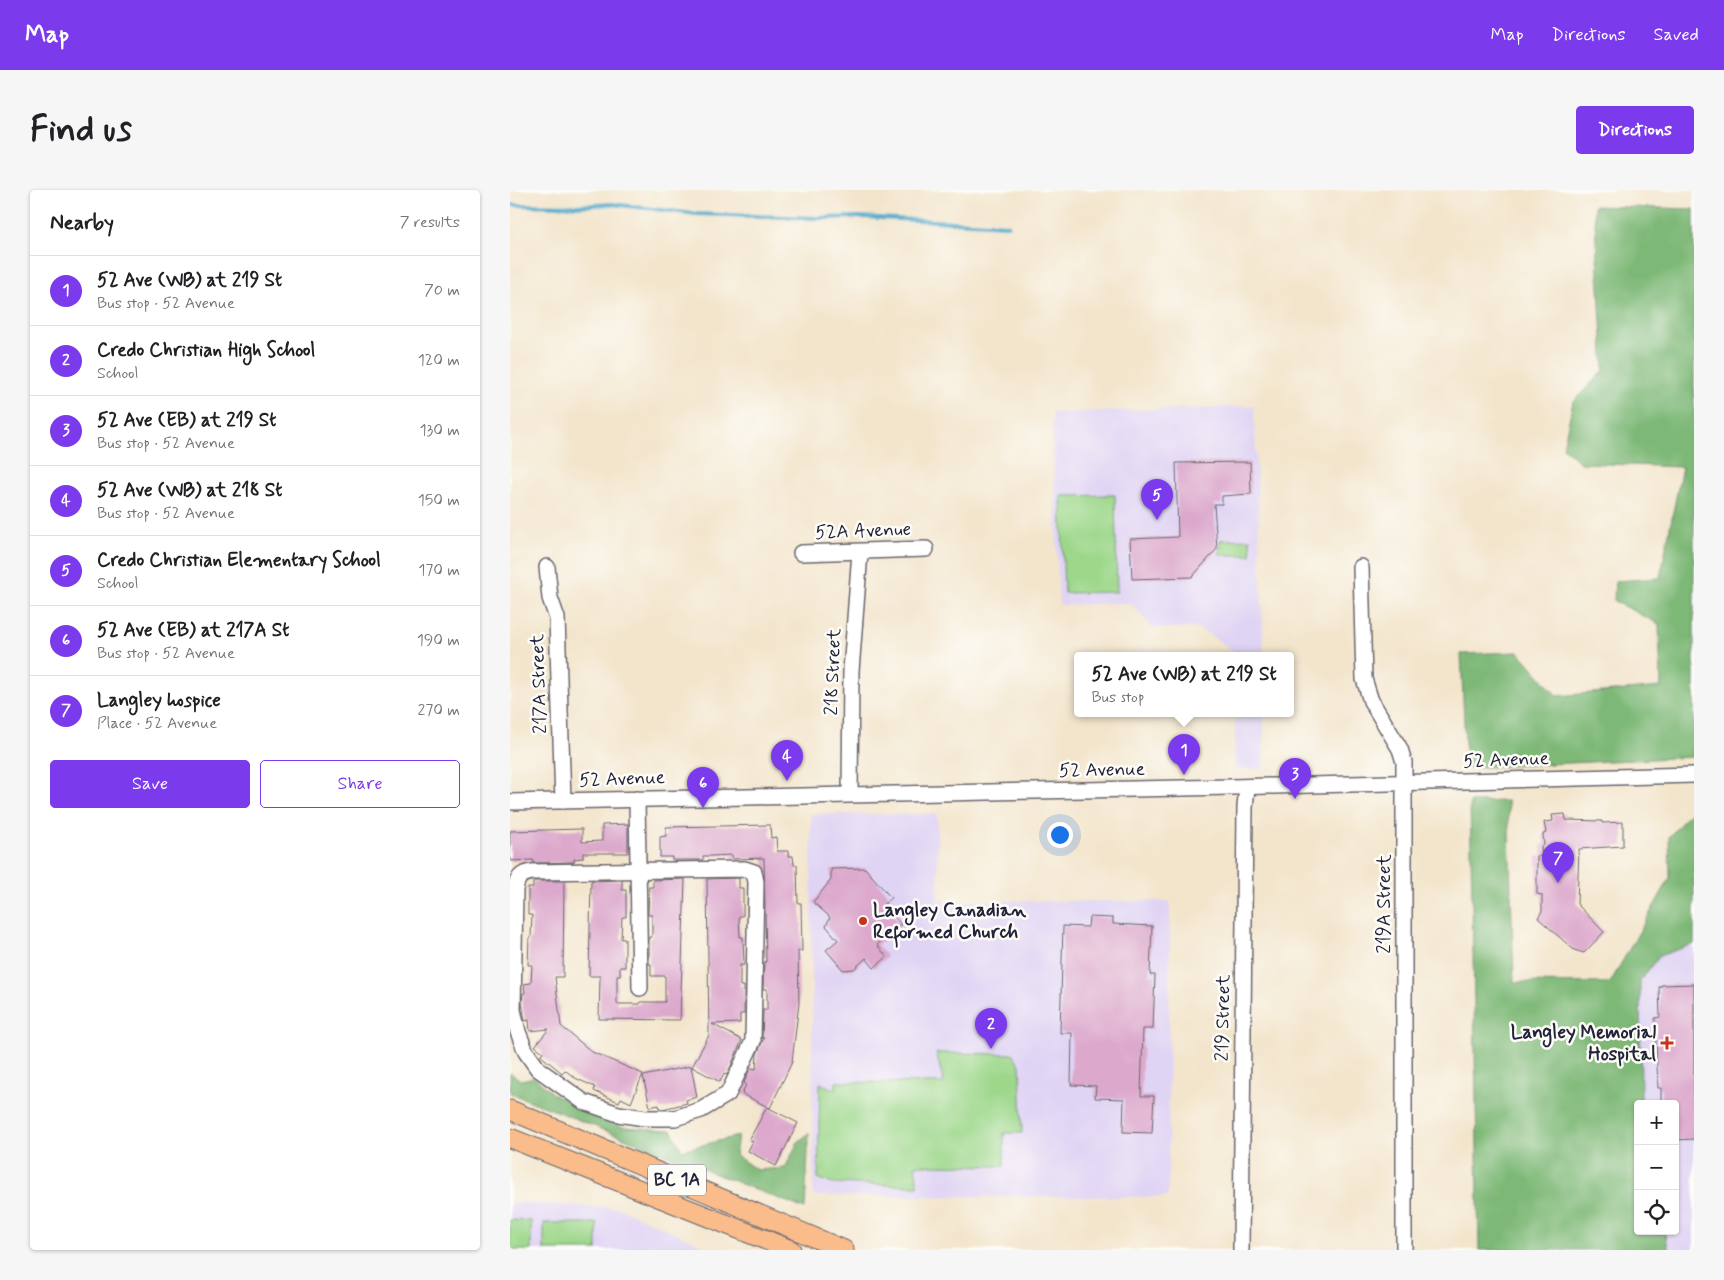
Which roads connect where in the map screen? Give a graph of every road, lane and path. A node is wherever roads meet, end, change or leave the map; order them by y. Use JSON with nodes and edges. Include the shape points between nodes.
{"nodes":[{"id":1,"x":926,"y":549,"type":"dead end"},
{"id":2,"x":860,"y":552,"type":"junction"},
{"id":3,"x":801,"y":553,"type":"dead end"},
{"id":4,"x":547,"y":567,"type":"dead end"},
{"id":5,"x":1361,"y":568,"type":"dead end"},
{"id":6,"x":1694,"y":775,"type":"edge"},
{"id":7,"x":1404,"y":782,"type":"junction"},
{"id":8,"x":1248,"y":787,"type":"junction"},
{"id":9,"x":850,"y":794,"type":"junction"},
{"id":10,"x":637,"y":799,"type":"junction"},
{"id":11,"x":563,"y":801,"type":"junction"},
{"id":12,"x":510,"y":802,"type":"edge"},
{"id":13,"x":638,"y":870,"type":"junction"},
{"id":14,"x":640,"y":988,"type":"dead end"},
{"id":15,"x":510,"y":1110,"type":"edge"},
{"id":16,"x":510,"y":1138,"type":"edge"},
{"id":17,"x":791,"y":1250,"type":"edge"},
{"id":18,"x":844,"y":1250,"type":"edge"},
{"id":19,"x":1241,"y":1250,"type":"edge"},
{"id":20,"x":1404,"y":1250,"type":"edge"}],
"edges":[{"from":1,"to":2,"type":"street","name":"52A Avenue"},
{"from":2,"to":3,"type":"street","name":"52A Avenue"},
{"from":2,"to":9,"type":"street","name":"218 Street","via":[[851,671]]},
{"from":4,"to":11,"type":"street","name":"217A Street","via":[[550,598],[557,618]]},
{"from":5,"to":7,"type":"street","name":"219A Street","via":[[1364,679],[1371,701],[1400,749]]},
{"from":6,"to":7,"type":"street","name":"52 Avenue"},
{"from":7,"to":8,"type":"street","name":"52 Avenue"},
{"from":7,"to":20,"type":"street","name":"219A Street"},
{"from":8,"to":9,"type":"street","name":"52 Avenue"},
{"from":8,"to":19,"type":"street","name":"219 Street","via":[[1245,807]]},
{"from":9,"to":10,"type":"street","name":"52 Avenue"},
{"from":10,"to":11,"type":"street","name":"52 Avenue"},
{"from":10,"to":13,"type":"street"},
{"from":11,"to":12,"type":"street","name":"52 Avenue"},
{"from":13,"to":13,"type":"street","via":[[532,872],[522,874],[516,880],[514,1010],[526,1052],[538,1069],[584,1102],[618,1114],[675,1118],[701,1110],[728,1094],[753,1041],[756,882],[754,872],[745,869]]},
{"from":13,"to":14,"type":"street"},
{"from":15,"to":18,"type":"main road","number":"BC 1A"},
{"from":16,"to":17,"type":"main road","number":"BC 1A"}]}
